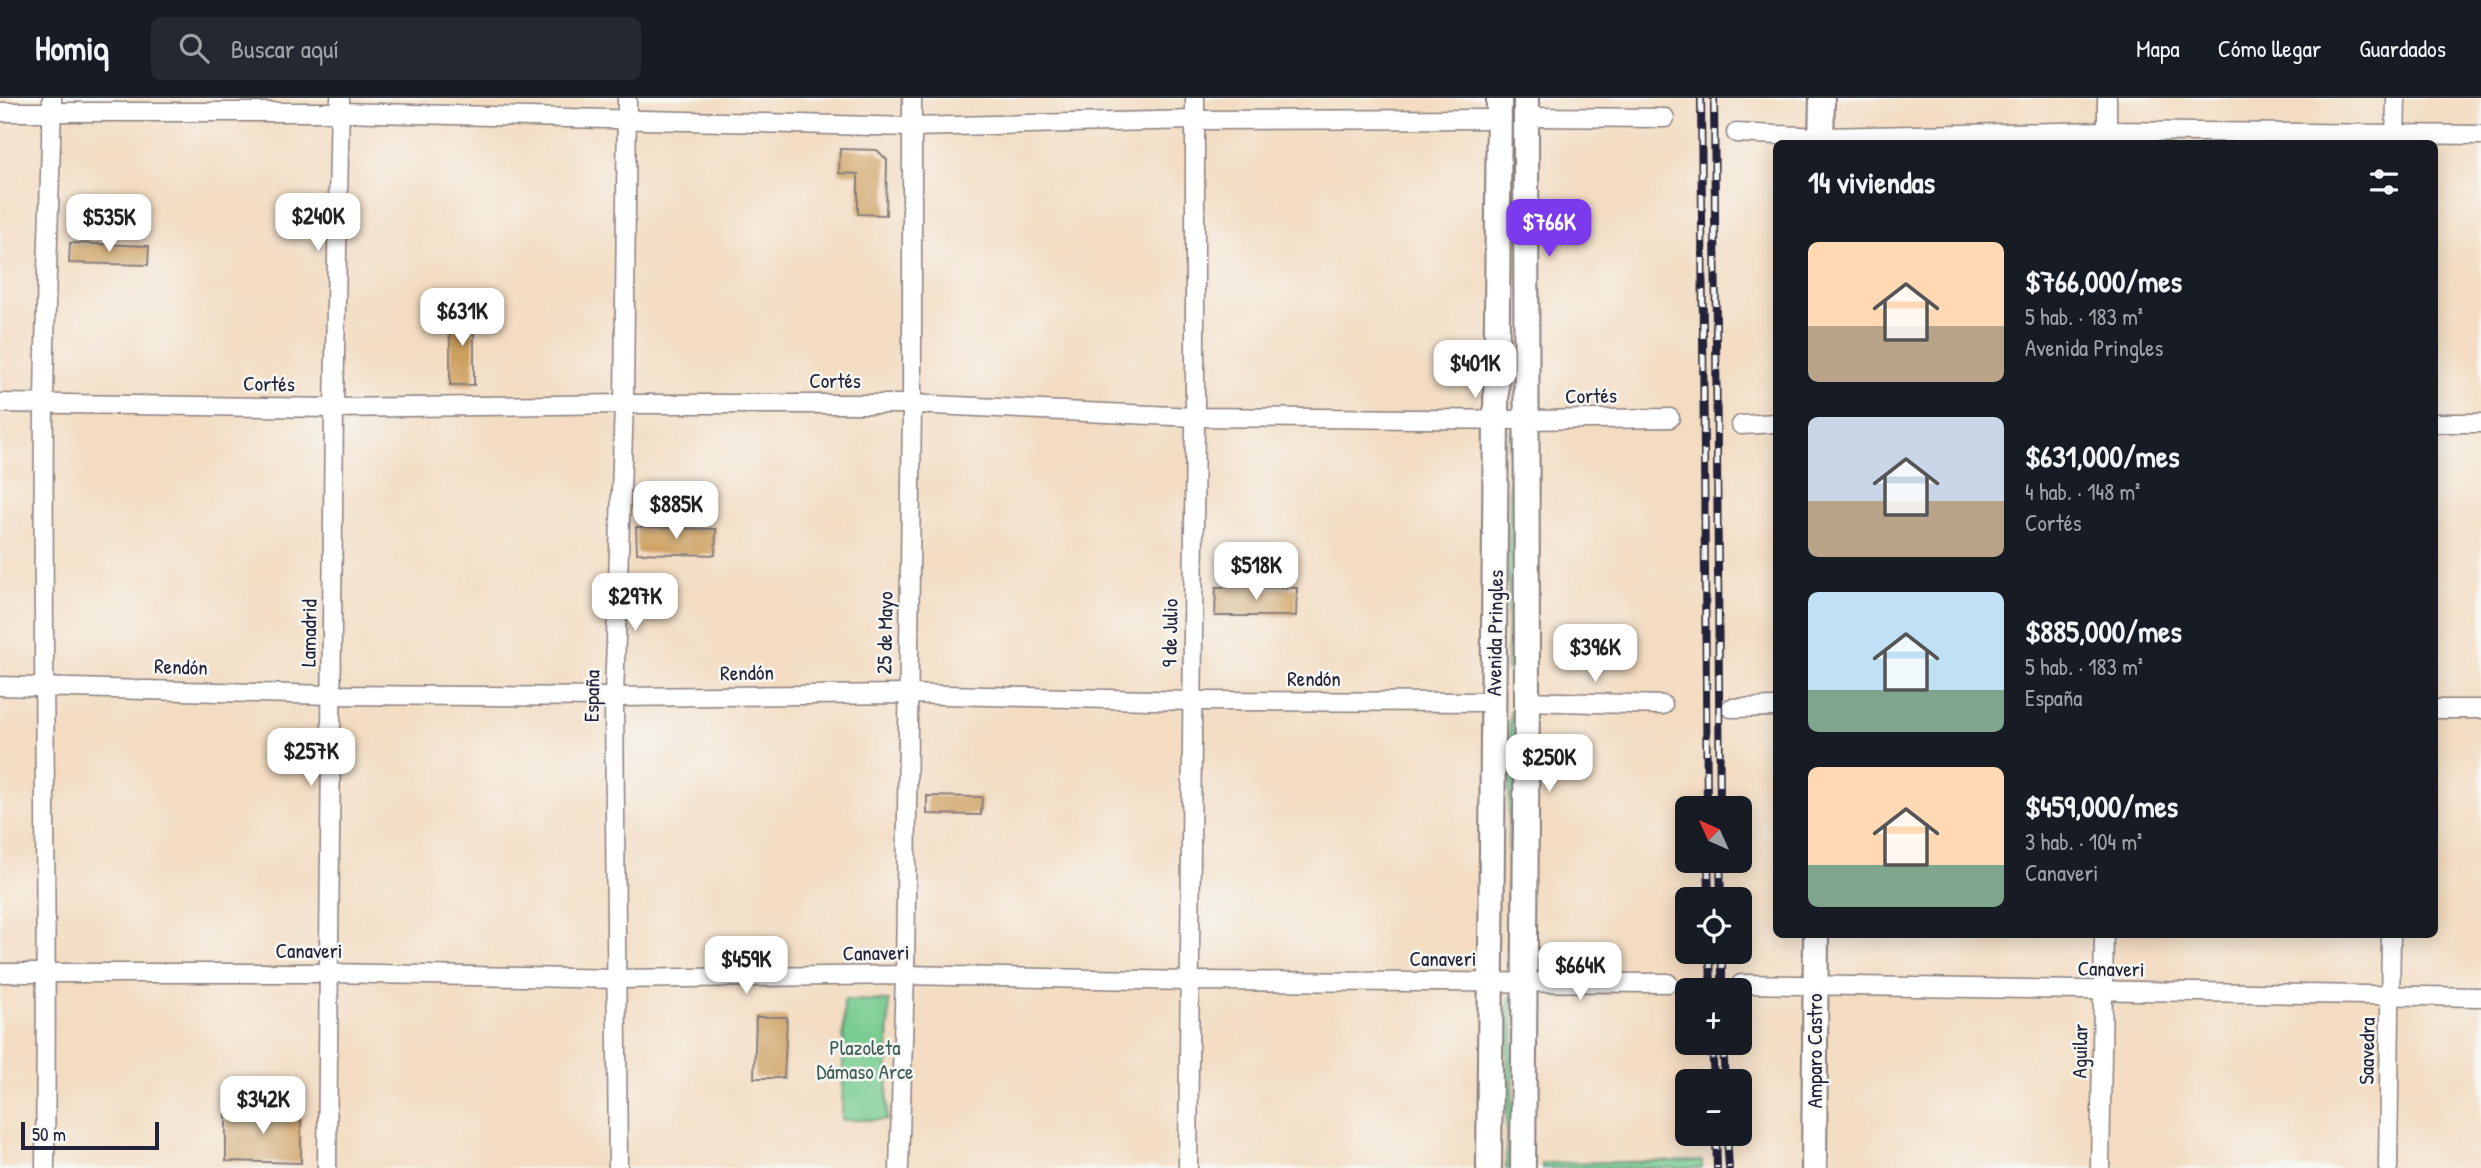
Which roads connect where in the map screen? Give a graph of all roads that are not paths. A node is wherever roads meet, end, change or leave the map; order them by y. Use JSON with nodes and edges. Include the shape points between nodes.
{"nodes":[{"id":1,"x":627,"y":98,"type":"edge"},
{"id":2,"x":912,"y":98,"type":"edge"},
{"id":3,"x":1195,"y":98,"type":"edge"},
{"id":4,"x":1822,"y":98,"type":"edge"},
{"id":5,"x":2107,"y":98,"type":"edge"},
{"id":6,"x":2396,"y":98,"type":"edge"},
{"id":7,"x":52,"y":105,"type":"edge"},
{"id":8,"x":340,"y":105,"type":"edge"},
{"id":9,"x":1499,"y":108,"type":"edge"},
{"id":10,"x":1526,"y":108,"type":"edge"},
{"id":11,"x":0,"y":112,"type":"edge"},
{"id":12,"x":1665,"y":118,"type":"dead end"},
{"id":13,"x":1195,"y":120,"type":"junction"},
{"id":14,"x":627,"y":121,"type":"junction"},
{"id":15,"x":911,"y":127,"type":"junction"},
{"id":16,"x":1736,"y":133,"type":"dead end"},
{"id":17,"x":2481,"y":135,"type":"edge"},
{"id":18,"x":2107,"y":137,"type":"edge"},
{"id":19,"x":2395,"y":139,"type":"edge"},
{"id":20,"x":1821,"y":140,"type":"edge"},
{"id":21,"x":0,"y":403,"type":"edge"},
{"id":22,"x":44,"y":403,"type":"junction"},
{"id":23,"x":624,"y":404,"type":"junction"},
{"id":24,"x":912,"y":404,"type":"junction"},
{"id":25,"x":334,"y":408,"type":"junction"},
{"id":26,"x":1195,"y":417,"type":"junction"},
{"id":27,"x":1670,"y":418,"type":"dead end"},
{"id":28,"x":1497,"y":419,"type":"junction"},
{"id":29,"x":1525,"y":420,"type":"junction"},
{"id":30,"x":2438,"y":423,"type":"edge"},
{"id":31,"x":2481,"y":423,"type":"edge"},
{"id":32,"x":1773,"y":424,"type":"edge"},
{"id":33,"x":1741,"y":425,"type":"dead end"},
{"id":34,"x":0,"y":686,"type":"edge"},
{"id":35,"x":44,"y":686,"type":"junction"},
{"id":36,"x":907,"y":694,"type":"junction"},
{"id":37,"x":331,"y":695,"type":"junction"},
{"id":38,"x":614,"y":697,"type":"junction"},
{"id":39,"x":1191,"y":701,"type":"junction"},
{"id":40,"x":1527,"y":701,"type":"junction"},
{"id":41,"x":1494,"y":702,"type":"junction"},
{"id":42,"x":1663,"y":705,"type":"dead end"},
{"id":43,"x":1773,"y":707,"type":"edge"},
{"id":44,"x":1731,"y":708,"type":"dead end"},
{"id":45,"x":2438,"y":709,"type":"edge"},
{"id":46,"x":2481,"y":709,"type":"edge"},
{"id":47,"x":1816,"y":938,"type":"edge"},
{"id":48,"x":2104,"y":938,"type":"edge"},
{"id":49,"x":2391,"y":938,"type":"edge"},
{"id":50,"x":0,"y":973,"type":"edge"},
{"id":51,"x":47,"y":973,"type":"junction"},
{"id":52,"x":330,"y":973,"type":"junction"},
{"id":53,"x":905,"y":975,"type":"junction"},
{"id":54,"x":618,"y":979,"type":"junction"},
{"id":55,"x":1189,"y":981,"type":"junction"},
{"id":56,"x":1491,"y":982,"type":"junction"},
{"id":57,"x":1525,"y":982,"type":"junction"},
{"id":58,"x":1668,"y":983,"type":"dead end"},
{"id":59,"x":1752,"y":984,"type":"edge"},
{"id":60,"x":1816,"y":986,"type":"junction"},
{"id":61,"x":2104,"y":992,"type":"junction"},
{"id":62,"x":2391,"y":996,"type":"junction"},
{"id":63,"x":2481,"y":997,"type":"edge"},
{"id":64,"x":45,"y":1168,"type":"edge"},
{"id":65,"x":327,"y":1168,"type":"edge"},
{"id":66,"x":618,"y":1168,"type":"edge"},
{"id":67,"x":899,"y":1168,"type":"edge"},
{"id":68,"x":1188,"y":1168,"type":"edge"},
{"id":69,"x":1489,"y":1168,"type":"edge"},
{"id":70,"x":1523,"y":1168,"type":"edge"},
{"id":71,"x":1814,"y":1168,"type":"edge"},
{"id":72,"x":2101,"y":1168,"type":"edge"},
{"id":73,"x":2388,"y":1168,"type":"edge"}],
"edges":[{"from":1,"to":14,"type":"street","name":"España"},
{"from":2,"to":15,"type":"street","name":"25 de Mayo"},
{"from":3,"to":13,"type":"street","name":"9 de Julio"},
{"from":4,"to":20,"type":"main road"},
{"from":5,"to":18,"type":"street"},
{"from":6,"to":19,"type":"street"},
{"from":7,"to":8,"type":"street"},
{"from":7,"to":11,"type":"street"},
{"from":7,"to":22,"type":"street"},
{"from":8,"to":14,"type":"street"},
{"from":8,"to":25,"type":"street","name":"Lamadrid"},
{"from":9,"to":13,"type":"street"},
{"from":9,"to":28,"type":"main road","name":"Avenida Pringles"},
{"from":10,"to":12,"type":"street"},
{"from":10,"to":29,"type":"main road","name":"Avenida Pringles"},
{"from":13,"to":15,"type":"street"},
{"from":13,"to":26,"type":"street","name":"9 de Julio"},
{"from":14,"to":15,"type":"street"},
{"from":14,"to":23,"type":"street","name":"España"},
{"from":15,"to":24,"type":"street","name":"25 de Mayo"},
{"from":16,"to":20,"type":"street"},
{"from":17,"to":19,"type":"street"},
{"from":18,"to":19,"type":"street"},
{"from":18,"to":20,"type":"street"},
{"from":21,"to":22,"type":"street","name":"Cortés"},
{"from":22,"to":25,"type":"street","name":"Cortés"},
{"from":22,"to":35,"type":"street"},
{"from":23,"to":24,"type":"street","name":"Cortés"},
{"from":23,"to":25,"type":"street","name":"Cortés"},
{"from":23,"to":38,"type":"street","name":"España"},
{"from":24,"to":26,"type":"street","name":"Cortés"},
{"from":24,"to":36,"type":"street","name":"25 de Mayo"},
{"from":25,"to":37,"type":"street","name":"Lamadrid"},
{"from":26,"to":28,"type":"street","name":"Cortés"},
{"from":26,"to":39,"type":"street","name":"9 de Julio"},
{"from":27,"to":29,"type":"street","name":"Cortés"},
{"from":28,"to":29,"type":"street","name":"Cortés"},
{"from":28,"to":41,"type":"main road","name":"Avenida Pringles"},
{"from":29,"to":40,"type":"main road","name":"Avenida Pringles"},
{"from":30,"to":31,"type":"street"},
{"from":32,"to":33,"type":"street"},
{"from":34,"to":35,"type":"street","name":"Rendón"},
{"from":35,"to":37,"type":"street","name":"Rendón"},
{"from":35,"to":51,"type":"street"},
{"from":36,"to":38,"type":"street","name":"Rendón"},
{"from":36,"to":39,"type":"street","name":"Rendón"},
{"from":36,"to":53,"type":"street","name":"25 de Mayo"},
{"from":37,"to":38,"type":"street","name":"Rendón"},
{"from":37,"to":52,"type":"street","name":"Lamadrid"},
{"from":38,"to":54,"type":"street","name":"España"},
{"from":39,"to":41,"type":"street","name":"Rendón"},
{"from":39,"to":55,"type":"street","name":"9 de Julio"},
{"from":40,"to":42,"type":"street"},
{"from":40,"to":57,"type":"main road","name":"Avenida Pringles"},
{"from":41,"to":56,"type":"main road","name":"Avenida Pringles"},
{"from":43,"to":44,"type":"street"},
{"from":45,"to":46,"type":"street"},
{"from":47,"to":60,"type":"main road","name":"Amparo Castro"},
{"from":48,"to":61,"type":"street","name":"Aguilar"},
{"from":49,"to":62,"type":"street","name":"Saavedra"},
{"from":50,"to":51,"type":"street","name":"Canaveri"},
{"from":51,"to":52,"type":"street","name":"Canaveri"},
{"from":51,"to":64,"type":"street"},
{"from":52,"to":54,"type":"street","name":"Canaveri"},
{"from":52,"to":65,"type":"street","name":"Lamadrid"},
{"from":53,"to":54,"type":"street","name":"Canaveri"},
{"from":53,"to":55,"type":"street","name":"Canaveri"},
{"from":53,"to":67,"type":"street","name":"25 de Mayo"},
{"from":54,"to":66,"type":"street","name":"España"},
{"from":55,"to":56,"type":"street","name":"Canaveri"},
{"from":55,"to":68,"type":"street","name":"9 de Julio"},
{"from":56,"to":57,"type":"street","name":"Canaveri"},
{"from":56,"to":69,"type":"main road","name":"Avenida Pringles"},
{"from":57,"to":58,"type":"street","name":"Canaveri"},
{"from":57,"to":70,"type":"main road","name":"Avenida Pringles"},
{"from":59,"to":60,"type":"street","name":"Canaveri"},
{"from":60,"to":61,"type":"street","name":"Canaveri"},
{"from":60,"to":71,"type":"main road","name":"Amparo Castro"},
{"from":61,"to":62,"type":"street","name":"Canaveri"},
{"from":61,"to":72,"type":"street","name":"Aguilar"},
{"from":62,"to":63,"type":"street","name":"Canaveri"},
{"from":62,"to":73,"type":"street","name":"Saavedra"}]}
